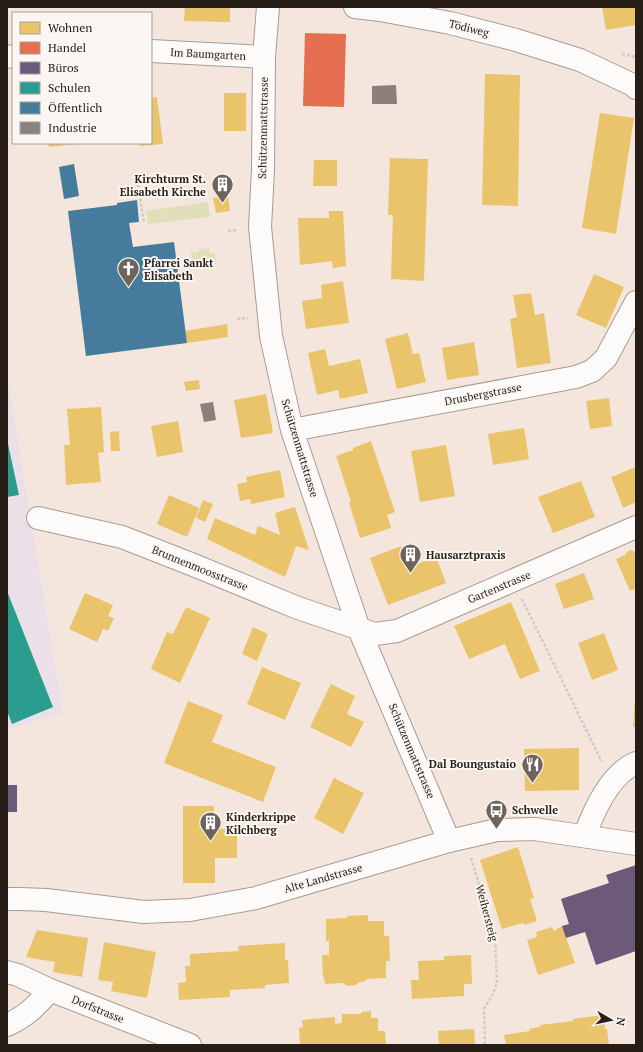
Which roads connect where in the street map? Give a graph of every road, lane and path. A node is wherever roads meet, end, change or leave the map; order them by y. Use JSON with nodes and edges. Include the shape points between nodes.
{"nodes":[{"id":1,"x":268,"y":7,"type":"edge"},
{"id":2,"x":355,"y":7,"type":"edge"},
{"id":3,"x":152,"y":51,"type":"edge"},
{"id":4,"x":264,"y":58,"type":"junction"},
{"id":5,"x":636,"y":88,"type":"edge"},
{"id":6,"x":138,"y":184,"type":"dead end"},
{"id":7,"x":144,"y":223,"type":"dead end"},
{"id":8,"x":188,"y":269,"type":"dead end"},
{"id":9,"x":190,"y":282,"type":"dead end"},
{"id":10,"x":636,"y":302,"type":"edge"},
{"id":11,"x":292,"y":430,"type":"junction"},
{"id":12,"x":38,"y":518,"type":"dead end"},
{"id":13,"x":636,"y":527,"type":"edge"},
{"id":14,"x":513,"y":580,"type":"junction"},
{"id":15,"x":359,"y":629,"type":"junction"},
{"id":16,"x":636,"y":763,"type":"edge"},
{"id":17,"x":612,"y":782,"type":"junction"},
{"id":18,"x":585,"y":836,"type":"junction"},
{"id":19,"x":449,"y":841,"type":"junction"},
{"id":20,"x":636,"y":844,"type":"edge"},
{"id":21,"x":469,"y":851,"type":"dead end"},
{"id":22,"x":7,"y":899,"type":"edge"},
{"id":23,"x":7,"y":972,"type":"edge"},
{"id":24,"x":50,"y":990,"type":"junction"},
{"id":25,"x":7,"y":1024,"type":"edge"},
{"id":26,"x":190,"y":1045,"type":"edge"},
{"id":27,"x":485,"y":1045,"type":"edge"}],
"edges":[{"from":1,"to":4,"type":"street","name":"Schützenmattstrasse"},
{"from":2,"to":5,"type":"street","name":"Tödiweg","via":[[450,23],[516,40],[580,60]]},
{"from":3,"to":4,"type":"street","name":"Im Baumgarten"},
{"from":4,"to":11,"type":"street","name":"Schützenmattstrasse","via":[[260,227],[271,336]]},
{"from":6,"to":7,"type":"path"},
{"from":8,"to":9,"type":"path"},
{"from":10,"to":11,"type":"street","name":"Drusbergstrasse","via":[[606,358],[592,371],[576,377]]},
{"from":11,"to":15,"type":"street","name":"Schützenmattstrasse"},
{"from":12,"to":15,"type":"street","name":"Brunnenmoosstrasse","via":[[122,537],[298,608]]},
{"from":13,"to":14,"type":"street","name":"Gartenstrasse"},
{"from":14,"to":15,"type":"street","name":"Gartenstrasse","via":[[397,631],[375,634]]},
{"from":14,"to":17,"type":"path"},
{"from":15,"to":19,"type":"street","name":"Schützenmattstrasse"},
{"from":16,"to":17,"type":"street","via":[[628,766]]},
{"from":17,"to":18,"type":"street","via":[[591,818]]},
{"from":18,"to":19,"type":"street","name":"Alte Landstrasse","via":[[534,829],[496,830]]},
{"from":18,"to":20,"type":"street","name":"Alte Landstrasse"},
{"from":19,"to":22,"type":"street","name":"Alte Landstrasse","via":[[256,898],[190,910],[144,912],[46,900]]},
{"from":21,"to":27,"type":"path","name":"Weihersteig","via":[[495,938],[497,983],[484,1009]]},
{"from":23,"to":24,"type":"street","name":"Dorfstrasse"},
{"from":24,"to":25,"type":"street","via":[[34,1009]]},
{"from":24,"to":26,"type":"street","name":"Dorfstrasse"}]}
